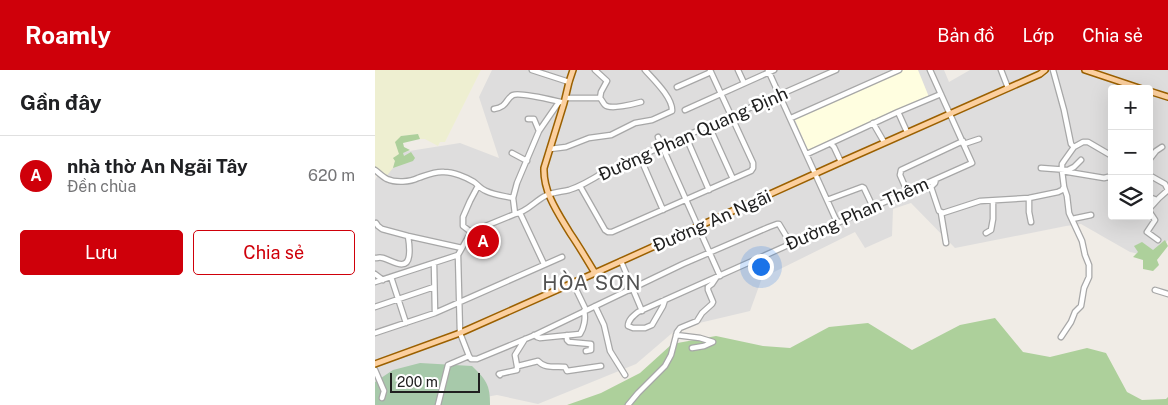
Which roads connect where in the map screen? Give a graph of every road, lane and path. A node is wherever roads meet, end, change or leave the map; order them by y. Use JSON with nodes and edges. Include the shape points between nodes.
{"nodes":[{"id":1,"x":532,"y":70,"type":"edge"},
{"id":2,"x":573,"y":70,"type":"edge"},
{"id":3,"x":595,"y":70,"type":"edge"},
{"id":4,"x":645,"y":70,"type":"edge"},
{"id":5,"x":738,"y":70,"type":"edge"},
{"id":6,"x":836,"y":70,"type":"edge"},
{"id":7,"x":899,"y":70,"type":"edge"},
{"id":8,"x":930,"y":70,"type":"edge"},
{"id":9,"x":1001,"y":70,"type":"edge"},
{"id":10,"x":1045,"y":70,"type":"edge"},
{"id":11,"x":1053,"y":70,"type":"edge"},
{"id":12,"x":1085,"y":70,"type":"edge"},
{"id":13,"x":1101,"y":70,"type":"edge"},
{"id":14,"x":711,"y":71,"type":"edge"},
{"id":15,"x":771,"y":71,"type":"edge"},
{"id":16,"x":1039,"y":72,"type":"edge"},
{"id":17,"x":1112,"y":79,"type":"junction"},
{"id":18,"x":569,"y":82,"type":"junction"},
{"id":19,"x":744,"y":83,"type":"junction"},
{"id":20,"x":1130,"y":85,"type":"edge"},
{"id":21,"x":677,"y":87,"type":"dead end"},
{"id":22,"x":1008,"y":88,"type":"junction"},
{"id":23,"x":1153,"y":92,"type":"edge"},
{"id":24,"x":721,"y":94,"type":"junction"},
{"id":25,"x":941,"y":94,"type":"junction"},
{"id":26,"x":780,"y":95,"type":"junction"},
{"id":27,"x":1168,"y":97,"type":"edge"},
{"id":28,"x":600,"y":98,"type":"junction"},
{"id":29,"x":563,"y":101,"type":"junction"},
{"id":30,"x":641,"y":102,"type":"dead end"},
{"id":31,"x":494,"y":108,"type":"dead end"},
{"id":32,"x":685,"y":110,"type":"dead end"},
{"id":33,"x":898,"y":112,"type":"junction"},
{"id":34,"x":950,"y":113,"type":"junction"},
{"id":35,"x":731,"y":116,"type":"junction"},
{"id":36,"x":791,"y":118,"type":"junction"},
{"id":37,"x":528,"y":119,"type":"dead end"},
{"id":38,"x":873,"y":123,"type":"junction"},
{"id":39,"x":709,"y":126,"type":"junction"},
{"id":40,"x":539,"y":131,"type":"junction"},
{"id":41,"x":907,"y":132,"type":"junction"},
{"id":42,"x":658,"y":136,"type":"dead end"},
{"id":43,"x":686,"y":137,"type":"junction"},
{"id":44,"x":979,"y":139,"type":"dead end"},
{"id":45,"x":885,"y":142,"type":"junction"},
{"id":46,"x":963,"y":142,"type":"junction"},
{"id":47,"x":831,"y":144,"type":"junction"},
{"id":48,"x":663,"y":147,"type":"junction"},
{"id":49,"x":1074,"y":147,"type":"junction"},
{"id":50,"x":1162,"y":148,"type":"dead end"},
{"id":51,"x":550,"y":149,"type":"junction"},
{"id":52,"x":512,"y":153,"type":"dead end"},
{"id":53,"x":807,"y":154,"type":"junction"},
{"id":54,"x":1108,"y":154,"type":"edge"},
{"id":55,"x":1153,"y":155,"type":"edge"},
{"id":56,"x":640,"y":157,"type":"junction"},
{"id":57,"x":1081,"y":160,"type":"dead end"},
{"id":58,"x":527,"y":161,"type":"junction"},
{"id":59,"x":841,"y":162,"type":"junction"},
{"id":60,"x":1041,"y":168,"type":"dead end"},
{"id":61,"x":375,"y":170,"type":"edge"},
{"id":62,"x":1062,"y":171,"type":"junction"},
{"id":63,"x":815,"y":174,"type":"junction"},
{"id":64,"x":1108,"y":177,"type":"edge"},
{"id":65,"x":1153,"y":177,"type":"edge"},
{"id":66,"x":733,"y":179,"type":"junction"},
{"id":67,"x":929,"y":184,"type":"junction"},
{"id":68,"x":478,"y":186,"type":"junction"},
{"id":69,"x":580,"y":186,"type":"junction"},
{"id":70,"x":1064,"y":187,"type":"junction"},
{"id":71,"x":709,"y":190,"type":"junction"},
{"id":72,"x":1168,"y":190,"type":"edge"},
{"id":73,"x":907,"y":191,"type":"junction"},
{"id":74,"x":549,"y":194,"type":"junction"},
{"id":75,"x":513,"y":198,"type":"junction"},
{"id":76,"x":1029,"y":198,"type":"junction"},
{"id":77,"x":1153,"y":198,"type":"edge"},
{"id":78,"x":687,"y":200,"type":"junction"},
{"id":79,"x":827,"y":200,"type":"junction"},
{"id":80,"x":1157,"y":200,"type":"junction"},
{"id":81,"x":993,"y":201,"type":"junction"},
{"id":82,"x":1153,"y":205,"type":"edge"},
{"id":83,"x":873,"y":206,"type":"junction"},
{"id":84,"x":663,"y":210,"type":"junction"},
{"id":85,"x":941,"y":212,"type":"junction"},
{"id":86,"x":517,"y":213,"type":"junction"},
{"id":87,"x":1091,"y":215,"type":"dead end"},
{"id":88,"x":1153,"y":217,"type":"edge"},
{"id":89,"x":1072,"y":219,"type":"junction"},
{"id":90,"x":837,"y":222,"type":"junction"},
{"id":91,"x":1031,"y":222,"type":"dead end"},
{"id":92,"x":376,"y":223,"type":"edge"},
{"id":93,"x":699,"y":226,"type":"junction"},
{"id":94,"x":471,"y":232,"type":"junction"},
{"id":95,"x":986,"y":233,"type":"dead end"},
{"id":96,"x":408,"y":236,"type":"junction"},
{"id":97,"x":1158,"y":240,"type":"dead end"},
{"id":98,"x":946,"y":243,"type":"dead end"},
{"id":99,"x":791,"y":244,"type":"junction"},
{"id":100,"x":461,"y":248,"type":"junction"},
{"id":101,"x":711,"y":252,"type":"junction"},
{"id":102,"x":458,"y":255,"type":"junction"},
{"id":103,"x":562,"y":257,"type":"dead end"},
{"id":104,"x":375,"y":258,"type":"edge"},
{"id":105,"x":621,"y":262,"type":"junction"},
{"id":106,"x":433,"y":263,"type":"junction"},
{"id":107,"x":544,"y":264,"type":"junction"},
{"id":108,"x":595,"y":273,"type":"junction"},
{"id":109,"x":375,"y":274,"type":"edge"},
{"id":110,"x":391,"y":277,"type":"junction"},
{"id":111,"x":718,"y":277,"type":"junction"},
{"id":112,"x":383,"y":280,"type":"junction"},
{"id":113,"x":375,"y":282,"type":"edge"},
{"id":114,"x":573,"y":283,"type":"junction"},
{"id":115,"x":434,"y":287,"type":"junction"},
{"id":116,"x":633,"y":289,"type":"junction"},
{"id":117,"x":1155,"y":290,"type":"dead end"},
{"id":118,"x":1168,"y":294,"type":"edge"},
{"id":119,"x":398,"y":299,"type":"junction"},
{"id":120,"x":665,"y":300,"type":"junction"},
{"id":121,"x":459,"y":303,"type":"junction"},
{"id":122,"x":595,"y":306,"type":"junction"},
{"id":123,"x":375,"y":307,"type":"edge"},
{"id":124,"x":585,"y":311,"type":"junction"},
{"id":125,"x":640,"y":312,"type":"junction"},
{"id":126,"x":435,"y":313,"type":"junction"},
{"id":127,"x":405,"y":322,"type":"junction"},
{"id":128,"x":553,"y":326,"type":"junction"},
{"id":129,"x":375,"y":333,"type":"edge"},
{"id":130,"x":460,"y":333,"type":"junction"},
{"id":131,"x":534,"y":335,"type":"junction"},
{"id":132,"x":567,"y":335,"type":"junction"},
{"id":133,"x":676,"y":335,"type":"junction"},
{"id":134,"x":556,"y":336,"type":"junction"},
{"id":135,"x":1061,"y":337,"type":"dead end"},
{"id":136,"x":525,"y":339,"type":"junction"},
{"id":137,"x":521,"y":346,"type":"junction"},
{"id":138,"x":692,"y":348,"type":"dead end"},
{"id":139,"x":527,"y":350,"type":"dead end"},
{"id":140,"x":586,"y":350,"type":"dead end"},
{"id":141,"x":469,"y":356,"type":"junction"},
{"id":142,"x":375,"y":364,"type":"edge"},
{"id":143,"x":518,"y":366,"type":"junction"},
{"id":144,"x":601,"y":366,"type":"dead end"},
{"id":145,"x":375,"y":370,"type":"edge"},
{"id":146,"x":500,"y":375,"type":"dead end"},
{"id":147,"x":625,"y":375,"type":"dead end"},
{"id":148,"x":382,"y":398,"type":"dead end"},
{"id":149,"x":437,"y":405,"type":"edge"},
{"id":150,"x":628,"y":405,"type":"edge"}],
"edges":[{"from":1,"to":18,"type":"street"},
{"from":2,"to":18,"type":"main road"},
{"from":3,"to":28,"type":"street","via":[[607,81]]},
{"from":4,"to":51,"type":"street","via":[[668,97],[672,111],[611,135]]},
{"from":5,"to":19,"type":"street"},
{"from":6,"to":26,"type":"street","name":"Đường Phan Quang Định"},
{"from":7,"to":36,"type":"street"},
{"from":8,"to":25,"type":"street","name":"Đường Phan Thêm"},
{"from":9,"to":22,"type":"street"},
{"from":10,"to":16,"type":"main road","name":"Đường An Ngãi"},
{"from":11,"to":49,"type":"street"},
{"from":12,"to":17,"type":"main road"},
{"from":13,"to":17,"type":"main road"},
{"from":14,"to":21,"type":"street"},
{"from":14,"to":24,"type":"street"},
{"from":15,"to":19,"type":"street"},
{"from":15,"to":26,"type":"street"},
{"from":16,"to":22,"type":"main road","name":"Đường An Ngãi"},
{"from":17,"to":20,"type":"main road"},
{"from":18,"to":29,"type":"main road"},
{"from":19,"to":24,"type":"street"},
{"from":22,"to":34,"type":"main road","name":"Đường An Ngãi"},
{"from":23,"to":27,"type":"main road"},
{"from":24,"to":32,"type":"street"},
{"from":24,"to":35,"type":"street"},
{"from":25,"to":33,"type":"street"},
{"from":25,"to":34,"type":"street","name":"Đường Phan Thêm"},
{"from":26,"to":35,"type":"street","name":"Đường Phan Quang Định"},
{"from":26,"to":36,"type":"street"},
{"from":28,"to":29,"type":"street"},
{"from":28,"to":30,"type":"street","via":[[608,107]]},
{"from":29,"to":31,"type":"street","via":[[515,94],[503,106]]},
{"from":29,"to":40,"type":"street"},
{"from":29,"to":51,"type":"main road"},
{"from":33,"to":38,"type":"street"},
{"from":33,"to":41,"type":"street"},
{"from":34,"to":41,"type":"main road","name":"Đường An Ngãi"},
{"from":34,"to":46,"type":"street","name":"Đường Phan Thêm"},
{"from":35,"to":39,"type":"street","name":"Đường Phan Quang Định"},
{"from":35,"to":66,"type":"street","via":[[753,163],[751,171]]},
{"from":36,"to":53,"type":"street"},
{"from":37,"to":40,"type":"street","via":[[534,119]]},
{"from":38,"to":45,"type":"street"},
{"from":38,"to":47,"type":"street"},
{"from":39,"to":43,"type":"street","name":"Đường Phan Quang Định"},
{"from":39,"to":66,"type":"street"},
{"from":40,"to":58,"type":"street"},
{"from":41,"to":45,"type":"main road","name":"Đường An Ngãi"},
{"from":42,"to":48,"type":"street"},
{"from":43,"to":48,"type":"street","name":"Đường Phan Quang Định"},
{"from":43,"to":71,"type":"street"},
{"from":44,"to":46,"type":"street"},
{"from":45,"to":59,"type":"main road","name":"Đường An Ngãi"},
{"from":46,"to":67,"type":"street","name":"Đường Phan Thêm","via":[[972,162]]},
{"from":46,"to":73,"type":"street","via":[[901,170]]},
{"from":47,"to":53,"type":"street"},
{"from":47,"to":59,"type":"street"},
{"from":48,"to":56,"type":"street","name":"Đường Phan Quang Định"},
{"from":48,"to":78,"type":"street"},
{"from":49,"to":54,"type":"street","via":[[1088,142]]},
{"from":49,"to":62,"type":"street","via":[[1064,161]]},
{"from":50,"to":55,"type":"street"},
{"from":51,"to":74,"type":"main road","via":[[544,168]]},
{"from":52,"to":58,"type":"street"},
{"from":53,"to":63,"type":"street"},
{"from":56,"to":69,"type":"street","name":"Đường Phan Quang Định"},
{"from":56,"to":84,"type":"street"},
{"from":57,"to":62,"type":"street","via":[[1074,167]]},
{"from":58,"to":75,"type":"street"},
{"from":59,"to":63,"type":"main road","name":"Đường An Ngãi"},
{"from":60,"to":62,"type":"street"},
{"from":61,"to":68,"type":"street","via":[[393,181],[444,171]]},
{"from":62,"to":64,"type":"street"},
{"from":62,"to":70,"type":"street"},
{"from":63,"to":79,"type":"street"},
{"from":63,"to":93,"type":"main road","name":"Đường An Ngãi"},
{"from":65,"to":72,"type":"street","via":[[1165,184]]},
{"from":66,"to":71,"type":"street"},
{"from":67,"to":73,"type":"street","name":"Đường Phan Thêm"},
{"from":67,"to":85,"type":"street"},
{"from":68,"to":75,"type":"street","via":[[490,193]]},
{"from":68,"to":94,"type":"street","via":[[463,217],[463,226]]},
{"from":69,"to":74,"type":"street","name":"Đường Phan Quang Định"},
{"from":69,"to":84,"type":"street","via":[[608,232]]},
{"from":70,"to":76,"type":"street","via":[[1058,192]]},
{"from":70,"to":89,"type":"street"},
{"from":71,"to":78,"type":"street"},
{"from":72,"to":80,"type":"street"},
{"from":73,"to":83,"type":"street","name":"Đường Phan Thêm"},
{"from":74,"to":86,"type":"street"},
{"from":74,"to":108,"type":"main road"},
{"from":75,"to":86,"type":"street"},
{"from":76,"to":81,"type":"street"},
{"from":76,"to":91,"type":"street"},
{"from":77,"to":80,"type":"street"},
{"from":78,"to":84,"type":"street"},
{"from":78,"to":93,"type":"street"},
{"from":79,"to":83,"type":"street","via":[[862,187]]},
{"from":79,"to":90,"type":"street"},
{"from":80,"to":82,"type":"street"},
{"from":81,"to":85,"type":"street"},
{"from":81,"to":95,"type":"street","via":[[993,224]]},
{"from":83,"to":90,"type":"street","name":"Đường Phan Thêm"},
{"from":85,"to":98,"type":"street"},
{"from":86,"to":94,"type":"street"},
{"from":86,"to":107,"type":"street"},
{"from":87,"to":89,"type":"street"},
{"from":88,"to":97,"type":"street","via":[[1155,220],[1147,232]]},
{"from":89,"to":135,"type":"street","via":[[1089,264],[1089,278],[1081,306]]},
{"from":90,"to":99,"type":"street","name":"Đường Phan Thêm"},
{"from":92,"to":96,"type":"street","via":[[380,228]]},
{"from":93,"to":101,"type":"street"},
{"from":93,"to":105,"type":"main road","name":"Đường An Ngãi"},
{"from":94,"to":100,"type":"street"},
{"from":96,"to":100,"type":"street"},
{"from":96,"to":104,"type":"street","via":[[409,256],[405,264]]},
{"from":99,"to":101,"type":"street","via":[[777,224]]},
{"from":99,"to":111,"type":"street","name":"Đường Phan Thêm"},
{"from":100,"to":102,"type":"street"},
{"from":101,"to":111,"type":"street"},
{"from":101,"to":116,"type":"street"},
{"from":102,"to":106,"type":"street"},
{"from":102,"to":121,"type":"street"},
{"from":103,"to":107,"type":"street"},
{"from":105,"to":108,"type":"main road","name":"Đường An Ngãi"},
{"from":105,"to":116,"type":"street"},
{"from":106,"to":110,"type":"street"},
{"from":106,"to":115,"type":"street"},
{"from":107,"to":121,"type":"street"},
{"from":108,"to":114,"type":"main road","name":"Đường An Ngãi"},
{"from":109,"to":112,"type":"street"},
{"from":110,"to":112,"type":"street"},
{"from":110,"to":119,"type":"street"},
{"from":111,"to":120,"type":"street","name":"Đường Phan Thêm"},
{"from":111,"to":133,"type":"street","via":[[708,287],[712,304],[697,320],[680,328]]},
{"from":112,"to":113,"type":"street"},
{"from":114,"to":124,"type":"street"},
{"from":114,"to":130,"type":"main road","name":"Đường An Ngãi"},
{"from":115,"to":119,"type":"street"},
{"from":115,"to":126,"type":"street"},
{"from":116,"to":122,"type":"street"},
{"from":116,"to":125,"type":"street"},
{"from":117,"to":118,"type":"street"},
{"from":119,"to":123,"type":"street"},
{"from":119,"to":127,"type":"street"},
{"from":120,"to":125,"type":"street","name":"Đường Phan Thêm"},
{"from":120,"to":125,"type":"street","via":[[652,325],[628,326]]},
{"from":121,"to":126,"type":"street"},
{"from":121,"to":130,"type":"street"},
{"from":122,"to":124,"type":"street"},
{"from":122,"to":147,"type":"street","via":[[604,325],[610,351]]},
{"from":124,"to":128,"type":"street"},
{"from":124,"to":132,"type":"street","via":[[581,333]]},
{"from":126,"to":127,"type":"street"},
{"from":127,"to":129,"type":"street"},
{"from":128,"to":131,"type":"street"},
{"from":128,"to":134,"type":"street"},
{"from":130,"to":141,"type":"street"},
{"from":130,"to":142,"type":"main road","name":"Đường An Ngãi"},
{"from":131,"to":134,"type":"street","via":[[540,338]]},
{"from":131,"to":136,"type":"street"},
{"from":132,"to":134,"type":"street"},
{"from":132,"to":140,"type":"street","via":[[569,342],[591,345],[591,350]]},
{"from":133,"to":138,"type":"street","via":[[713,342]]},
{"from":133,"to":150,"type":"street","via":[[665,366]]},
{"from":136,"to":137,"type":"street"},
{"from":136,"to":141,"type":"street","via":[[477,359]]},
{"from":137,"to":139,"type":"street"},
{"from":137,"to":143,"type":"street","via":[[515,356]]},
{"from":141,"to":149,"type":"street","via":[[448,365]]},
{"from":143,"to":144,"type":"street","via":[[538,361],[543,366],[565,366],[568,371]]},
{"from":143,"to":146,"type":"street","via":[[517,370]]},
{"from":145,"to":148,"type":"street","via":[[383,391]]}]}
